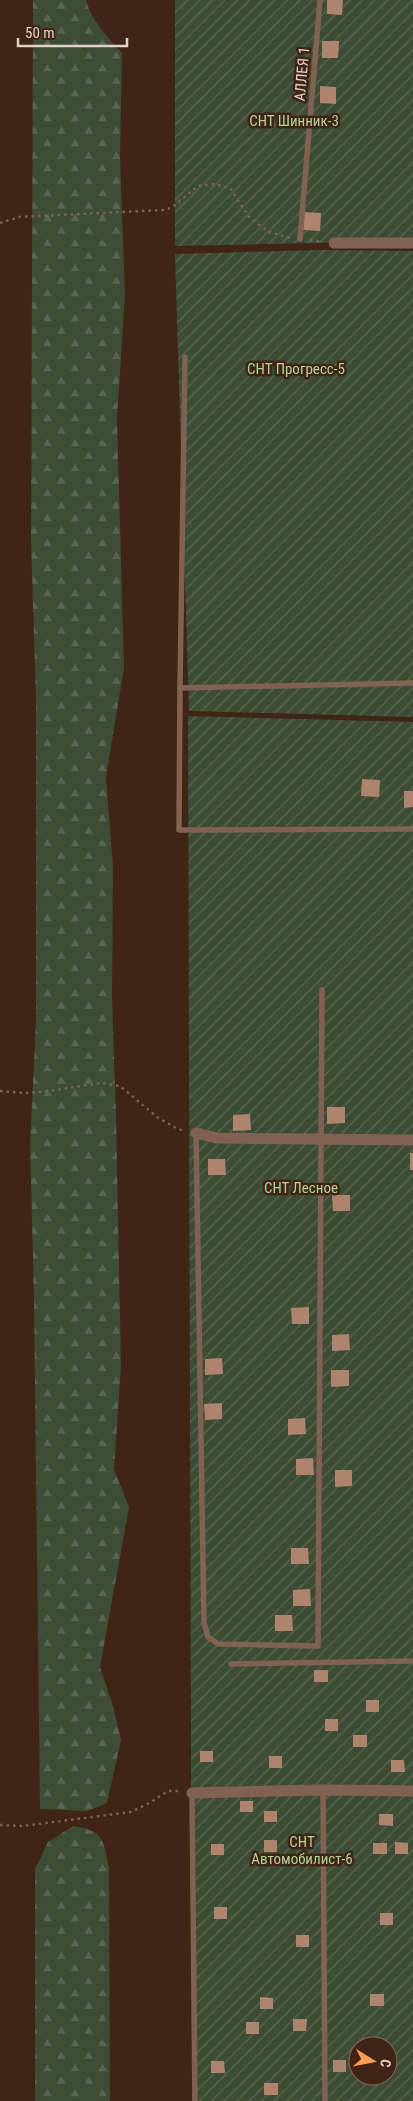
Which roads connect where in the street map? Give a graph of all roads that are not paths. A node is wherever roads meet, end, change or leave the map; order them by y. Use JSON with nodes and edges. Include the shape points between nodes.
{"nodes":[{"id":1,"x":320,"y":0,"type":"edge"},
{"id":2,"x":300,"y":239,"type":"road end"},
{"id":3,"x":334,"y":243,"type":"road end"},
{"id":4,"x":413,"y":243,"type":"edge"},
{"id":5,"x":185,"y":357,"type":"dead end"},
{"id":6,"x":413,"y":683,"type":"edge"},
{"id":7,"x":180,"y":688,"type":"junction"},
{"id":8,"x":413,"y":829,"type":"edge"},
{"id":9,"x":322,"y":990,"type":"dead end"},
{"id":10,"x":196,"y":1133,"type":"joint"},
{"id":11,"x":322,"y":1140,"type":"junction"},
{"id":12,"x":413,"y":1140,"type":"edge"},
{"id":13,"x":413,"y":1661,"type":"edge"},
{"id":14,"x":231,"y":1664,"type":"dead end"},
{"id":15,"x":323,"y":1790,"type":"junction"},
{"id":16,"x":413,"y":1791,"type":"edge"},
{"id":17,"x":192,"y":1793,"type":"joint"},
{"id":18,"x":195,"y":2101,"type":"edge"},
{"id":19,"x":326,"y":2101,"type":"edge"}],
"edges":[{"from":1,"to":2,"type":"lane","name":"АЛЛЕЯ 1"},
{"from":3,"to":4,"type":"street"},
{"from":5,"to":7,"type":"lane"},
{"from":6,"to":7,"type":"lane"},
{"from":7,"to":8,"type":"lane","via":[[179,830]]},
{"from":9,"to":11,"type":"lane"},
{"from":10,"to":11,"type":"street","via":[[217,1138]]},
{"from":10,"to":11,"type":"lane","via":[[204,1623],[208,1638],[218,1644],[318,1646]]},
{"from":11,"to":12,"type":"street"},
{"from":13,"to":14,"type":"lane"},
{"from":15,"to":16,"type":"street"},
{"from":15,"to":17,"type":"street"},
{"from":15,"to":19,"type":"lane"},
{"from":17,"to":18,"type":"lane"}]}
